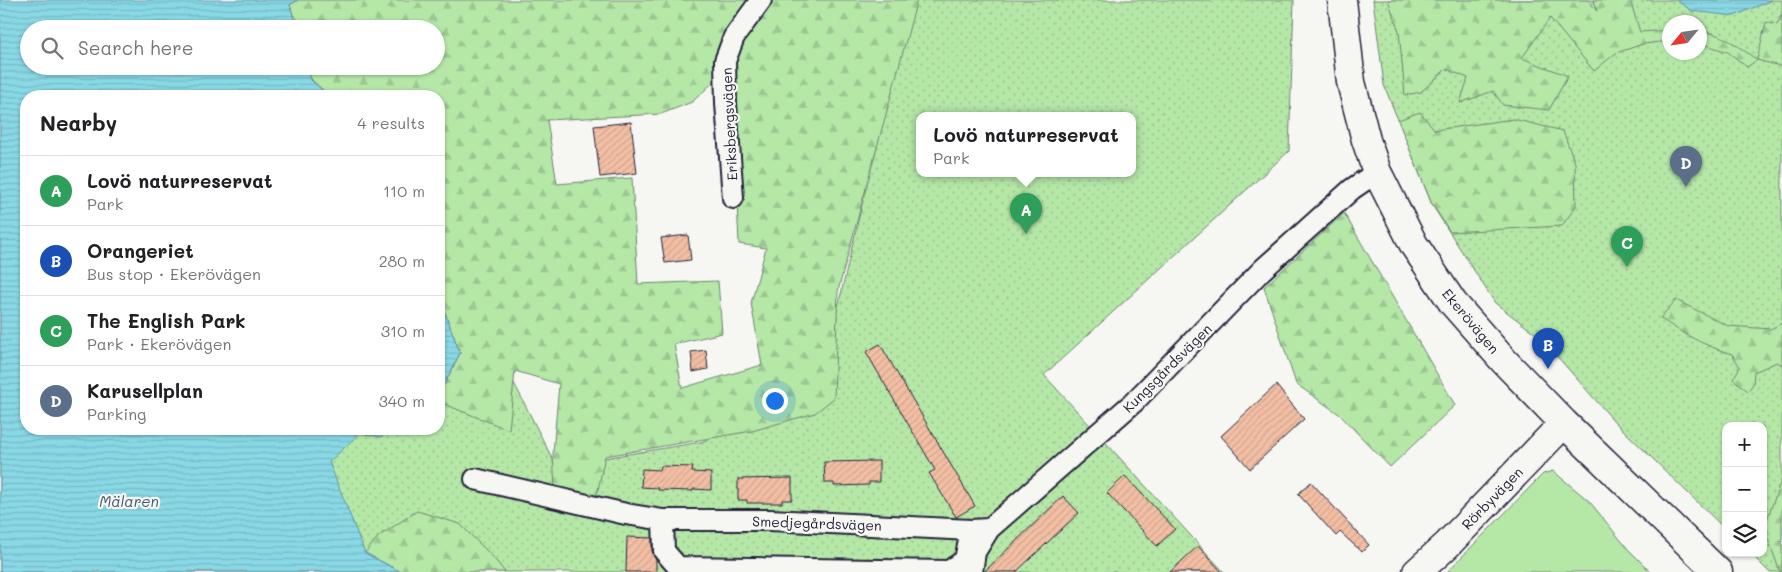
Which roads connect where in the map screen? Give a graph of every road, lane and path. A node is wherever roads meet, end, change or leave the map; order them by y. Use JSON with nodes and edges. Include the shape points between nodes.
{"nodes":[{"id":1,"x":761,"y":0,"type":"edge"},
{"id":2,"x":1342,"y":0,"type":"edge"},
{"id":3,"x":1377,"y":172,"type":"junction"},
{"id":4,"x":733,"y":198,"type":"dead end"},
{"id":5,"x":1564,"y":423,"type":"junction"},
{"id":6,"x":476,"y":479,"type":"dead end"},
{"id":7,"x":663,"y":520,"type":"junction"},
{"id":8,"x":980,"y":529,"type":"junction"},
{"id":9,"x":972,"y":572,"type":"edge"},
{"id":10,"x":1417,"y":572,"type":"edge"},
{"id":11,"x":1718,"y":572,"type":"edge"}],
"edges":[{"from":1,"to":4,"type":"street","name":"Eriksbergsvägen","via":[[734,37],[725,61]]},
{"from":2,"to":3,"type":"main road","name":"Ekerövägen","via":[[1351,82]]},
{"from":3,"to":5,"type":"main road","name":"Ekerövägen","via":[[1414,245],[1453,303]]},
{"from":3,"to":8,"type":"street","name":"Kungsgårdsvägen","via":[[1352,189],[1262,270],[1134,402]]},
{"from":5,"to":10,"type":"main road","name":"Rörbyvägen"},
{"from":5,"to":11,"type":"main road","name":"Ekerövägen"},
{"from":6,"to":7,"type":"street","name":"Smedjegårdsvägen"},
{"from":7,"to":8,"type":"street","name":"Smedjegårdsvägen","via":[[770,520]]},
{"from":7,"to":8,"type":"street","via":[[664,551],[678,567],[949,570],[965,560]]},
{"from":8,"to":9,"type":"street","name":"Kungsgårdsvägen"}]}
